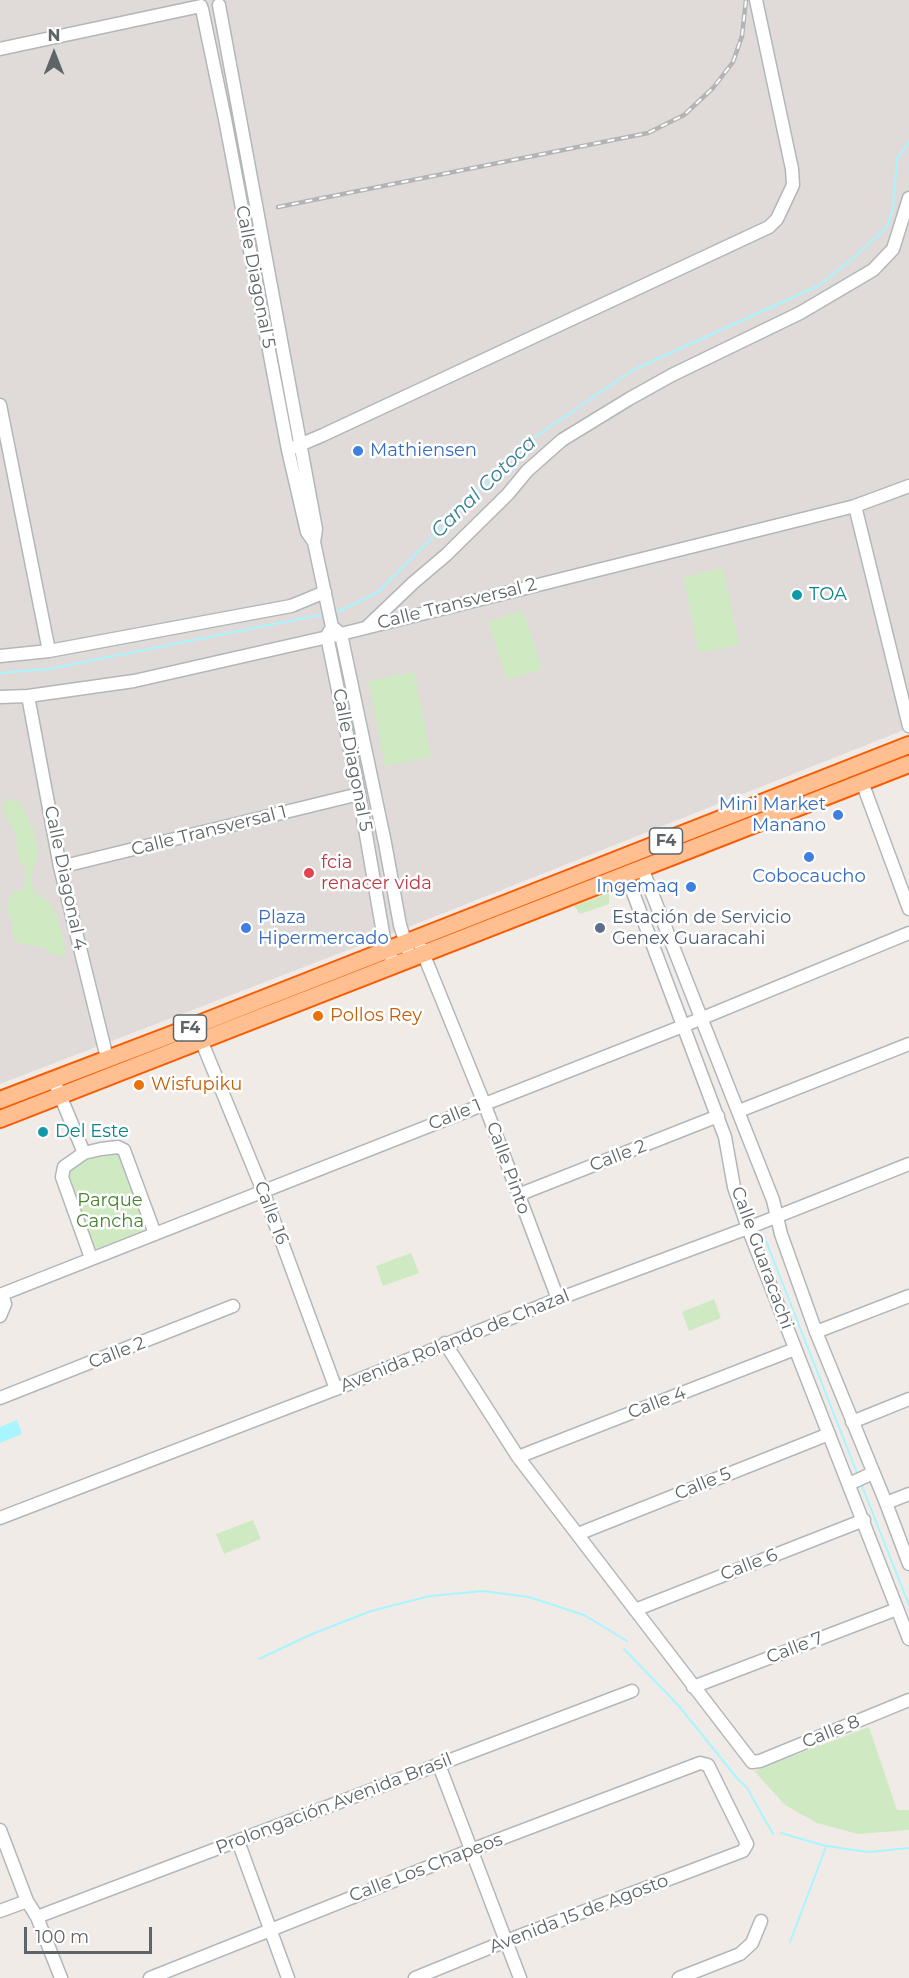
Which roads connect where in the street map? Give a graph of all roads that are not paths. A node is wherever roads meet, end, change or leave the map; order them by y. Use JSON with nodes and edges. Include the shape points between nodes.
{"nodes":[{"id":1,"x":756,"y":0,"type":"edge"},
{"id":2,"x":221,"y":2,"type":"edge"},
{"id":3,"x":201,"y":4,"type":"edge"},
{"id":4,"x":0,"y":49,"type":"edge"},
{"id":5,"x":909,"y":198,"type":"edge"},
{"id":6,"x":265,"y":297,"type":"junction"},
{"id":7,"x":276,"y":358,"type":"junction"},
{"id":8,"x":0,"y":405,"type":"edge"},
{"id":9,"x":301,"y":446,"type":"junction"},
{"id":10,"x":288,"y":450,"type":"junction"},
{"id":11,"x":909,"y":486,"type":"edge"},
{"id":12,"x":855,"y":506,"type":"junction"},
{"id":13,"x":314,"y":542,"type":"junction"},
{"id":14,"x":326,"y":598,"type":"junction"},
{"id":15,"x":367,"y":627,"type":"junction"},
{"id":16,"x":333,"y":630,"type":"junction"},
{"id":17,"x":49,"y":651,"type":"junction"},
{"id":18,"x":0,"y":656,"type":"edge"},
{"id":19,"x":28,"y":696,"type":"junction"},
{"id":20,"x":0,"y":697,"type":"edge"},
{"id":21,"x":909,"y":726,"type":"edge"},
{"id":22,"x":909,"y":745,"type":"edge"},
{"id":23,"x":909,"y":764,"type":"edge"},
{"id":24,"x":862,"y":782,"type":"junction"},
{"id":25,"x":359,"y":794,"type":"junction"},
{"id":26,"x":60,"y":867,"type":"junction"},
{"id":27,"x":634,"y":871,"type":"junction"},
{"id":28,"x":909,"y":909,"type":"edge"},
{"id":29,"x":909,"y":933,"type":"edge"},
{"id":30,"x":414,"y":948,"type":"junction"},
{"id":31,"x":391,"y":957,"type":"junction"},
{"id":32,"x":701,"y":1018,"type":"junction"},
{"id":33,"x":683,"y":1026,"type":"junction"},
{"id":34,"x":201,"y":1040,"type":"junction"},
{"id":35,"x":909,"y":1044,"type":"edge"},
{"id":36,"x":107,"y":1058,"type":"junction"},
{"id":37,"x":54,"y":1079,"type":"junction"},
{"id":38,"x":60,"y":1095,"type":"junction"},
{"id":39,"x":0,"y":1100,"type":"edge"},
{"id":40,"x":484,"y":1103,"type":"junction"},
{"id":41,"x":739,"y":1111,"type":"junction"},
{"id":42,"x":718,"y":1116,"type":"junction"},
{"id":43,"x":0,"y":1119,"type":"edge"},
{"id":44,"x":84,"y":1154,"type":"junction"},
{"id":45,"x":909,"y":1164,"type":"edge"},
{"id":46,"x":263,"y":1191,"type":"junction"},
{"id":47,"x":518,"y":1195,"type":"junction"},
{"id":48,"x":777,"y":1216,"type":"junction"},
{"id":49,"x":748,"y":1228,"type":"junction"},
{"id":50,"x":155,"y":1234,"type":"junction"},
{"id":51,"x":91,"y":1258,"type":"junction"},
{"id":52,"x":1,"y":1295,"type":"edge"},
{"id":53,"x":909,"y":1296,"type":"edge"},
{"id":54,"x":558,"y":1299,"type":"junction"},
{"id":55,"x":233,"y":1306,"type":"dead end"},
{"id":56,"x":0,"y":1316,"type":"edge"},
{"id":57,"x":816,"y":1332,"type":"junction"},
{"id":58,"x":445,"y":1343,"type":"junction"},
{"id":59,"x":795,"y":1349,"type":"junction"},
{"id":60,"x":336,"y":1389,"type":"junction"},
{"id":61,"x":0,"y":1398,"type":"edge"},
{"id":62,"x":909,"y":1399,"type":"edge"},
{"id":63,"x":852,"y":1422,"type":"junction"},
{"id":64,"x":829,"y":1434,"type":"junction"},
{"id":65,"x":518,"y":1457,"type":"junction"},
{"id":66,"x":873,"y":1473,"type":"junction"},
{"id":67,"x":849,"y":1484,"type":"junction"},
{"id":68,"x":909,"y":1494,"type":"edge"},
{"id":69,"x":886,"y":1503,"type":"junction"},
{"id":70,"x":0,"y":1518,"type":"edge"},
{"id":71,"x":864,"y":1520,"type":"junction"},
{"id":72,"x":578,"y":1534,"type":"junction"},
{"id":73,"x":909,"y":1564,"type":"edge"},
{"id":74,"x":897,"y":1609,"type":"junction"},
{"id":75,"x":635,"y":1610,"type":"junction"},
{"id":76,"x":909,"y":1639,"type":"edge"},
{"id":77,"x":693,"y":1687,"type":"junction"},
{"id":78,"x":632,"y":1691,"type":"dead end"},
{"id":79,"x":909,"y":1700,"type":"edge"},
{"id":80,"x":439,"y":1765,"type":"junction"},
{"id":81,"x":0,"y":1830,"type":"edge"},
{"id":82,"x":238,"y":1841,"type":"junction"},
{"id":83,"x":471,"y":1850,"type":"junction"},
{"id":84,"x":743,"y":1851,"type":"joint"},
{"id":85,"x":27,"y":1901,"type":"junction"},
{"id":86,"x":0,"y":1911,"type":"edge"},
{"id":87,"x":37,"y":1917,"type":"junction"},
{"id":88,"x":761,"y":1921,"type":"dead end"},
{"id":89,"x":270,"y":1929,"type":"junction"},
{"id":90,"x":506,"y":1941,"type":"junction"},
{"id":91,"x":61,"y":1978,"type":"edge"},
{"id":92,"x":150,"y":1978,"type":"edge"},
{"id":93,"x":288,"y":1978,"type":"edge"},
{"id":94,"x":415,"y":1978,"type":"edge"},
{"id":95,"x":520,"y":1978,"type":"edge"},
{"id":96,"x":679,"y":1978,"type":"edge"}],
"edges":[{"from":1,"to":9,"type":"street","via":[[793,186],[769,227]]},
{"from":2,"to":3,"type":"street","via":[[212,13],[206,13]]},
{"from":2,"to":6,"type":"street","name":"Calle Diagonal 5"},
{"from":3,"to":4,"type":"street"},
{"from":3,"to":6,"type":"street","name":"Calle Diagonal 5"},
{"from":5,"to":15,"type":"street","via":[[893,249],[873,270],[801,313],[663,380],[562,440]]},
{"from":6,"to":7,"type":"street","name":"Calle Diagonal 5"},
{"from":7,"to":9,"type":"street","name":"Calle Diagonal 5"},
{"from":7,"to":10,"type":"street","name":"Calle Diagonal 5"},
{"from":8,"to":17,"type":"street"},
{"from":9,"to":10,"type":"street"},
{"from":9,"to":13,"type":"street","name":"Calle Diagonal 5","via":[[316,529]]},
{"from":10,"to":13,"type":"street","name":"Calle Diagonal 5","via":[[307,532]]},
{"from":11,"to":12,"type":"street","name":"Calle Transversal 2"},
{"from":12,"to":15,"type":"street","name":"Calle Transversal 2"},
{"from":12,"to":21,"type":"street"},
{"from":13,"to":14,"type":"street","name":"Calle Diagonal 5"},
{"from":14,"to":16,"type":"street","name":"Calle Diagonal 5"},
{"from":14,"to":17,"type":"street"},
{"from":15,"to":16,"type":"street","name":"Calle Transversal 2"},
{"from":16,"to":19,"type":"street","name":"Calle Transversal 2","via":[[134,681]]},
{"from":16,"to":25,"type":"street","name":"Calle Diagonal 5"},
{"from":16,"to":30,"type":"street","name":"Calle Diagonal 5"},
{"from":17,"to":18,"type":"street"},
{"from":19,"to":20,"type":"street","name":"Calle Transversal 2"},
{"from":19,"to":26,"type":"street","name":"Calle Diagonal 4"},
{"from":22,"to":30,"type":"highway","number":"F4"},
{"from":23,"to":24,"type":"highway","number":"F4"},
{"from":24,"to":27,"type":"highway","number":"F4"},
{"from":24,"to":28,"type":"street"},
{"from":25,"to":26,"type":"street","name":"Calle Transversal 1"},
{"from":25,"to":31,"type":"street","name":"Calle Diagonal 5"},
{"from":26,"to":36,"type":"street","name":"Calle Diagonal 4"},
{"from":27,"to":30,"type":"highway","number":"F4"},
{"from":27,"to":32,"type":"street","name":"Calle Guaracachi"},
{"from":27,"to":33,"type":"street","name":"Calle Guaracachi"},
{"from":29,"to":32,"type":"street","name":"Calle 1"},
{"from":30,"to":31,"type":"highway","number":"F4"},
{"from":30,"to":40,"type":"street","name":"Calle Pinto"},
{"from":31,"to":34,"type":"highway","number":"F4"},
{"from":31,"to":36,"type":"highway","number":"F4"},
{"from":32,"to":33,"type":"street","name":"Calle 1"},
{"from":32,"to":41,"type":"street","name":"Calle Guaracachi"},
{"from":33,"to":40,"type":"street","name":"Calle 1"},
{"from":33,"to":42,"type":"street","name":"Calle Guaracachi"},
{"from":34,"to":38,"type":"highway","number":"F4"},
{"from":34,"to":46,"type":"street","name":"Calle 16"},
{"from":35,"to":41,"type":"street"},
{"from":36,"to":37,"type":"highway","number":"F4"},
{"from":37,"to":38,"type":"street"},
{"from":37,"to":39,"type":"highway","number":"F4"},
{"from":38,"to":43,"type":"highway","number":"F4"},
{"from":38,"to":44,"type":"street"},
{"from":40,"to":46,"type":"street","name":"Calle 1"},
{"from":40,"to":47,"type":"street","name":"Calle Pinto"},
{"from":41,"to":48,"type":"street","name":"Calle Guaracachi"},
{"from":42,"to":47,"type":"street","name":"Calle 2"},
{"from":42,"to":49,"type":"street","name":"Calle Guaracachi"},
{"from":44,"to":50,"type":"street","via":[[118,1147],[124,1150]]},
{"from":44,"to":51,"type":"street","via":[[64,1167],[62,1177]]},
{"from":45,"to":48,"type":"street","name":"Avenida Rolando de Chazal"},
{"from":46,"to":50,"type":"street","name":"Calle 1"},
{"from":46,"to":60,"type":"street","name":"Calle 16"},
{"from":47,"to":54,"type":"street","name":"Calle Pinto"},
{"from":48,"to":49,"type":"street","name":"Avenida Rolando de Chazal"},
{"from":48,"to":57,"type":"street","name":"Calle Guaracachi"},
{"from":49,"to":54,"type":"street","name":"Avenida Rolando de Chazal"},
{"from":49,"to":59,"type":"street","name":"Calle Guaracachi"},
{"from":50,"to":51,"type":"street","name":"Calle 1"},
{"from":51,"to":52,"type":"street","name":"Calle 1"},
{"from":52,"to":56,"type":"street","via":[[5,1304]]},
{"from":53,"to":57,"type":"street"},
{"from":54,"to":58,"type":"street","name":"Avenida Rolando de Chazal"},
{"from":55,"to":61,"type":"street","name":"Calle 2"},
{"from":57,"to":63,"type":"street","name":"Calle Guaracachi"},
{"from":58,"to":60,"type":"street","name":"Avenida Rolando de Chazal"},
{"from":58,"to":65,"type":"street"},
{"from":59,"to":64,"type":"street","name":"Calle Guaracachi"},
{"from":59,"to":65,"type":"street","name":"Calle 4"},
{"from":60,"to":70,"type":"street","name":"Avenida Rolando de Chazal"},
{"from":62,"to":63,"type":"street"},
{"from":63,"to":66,"type":"street","name":"Calle Guaracachi"},
{"from":64,"to":67,"type":"street","name":"Calle Guaracachi"},
{"from":64,"to":72,"type":"street","name":"Calle 5"},
{"from":65,"to":72,"type":"street"},
{"from":66,"to":67,"type":"street"},
{"from":66,"to":69,"type":"street","name":"Calle Guaracachi"},
{"from":67,"to":71,"type":"street","name":"Calle Guaracachi"},
{"from":68,"to":69,"type":"street"},
{"from":69,"to":73,"type":"street","name":"Calle Guaracachi"},
{"from":71,"to":74,"type":"street","name":"Calle Guaracachi"},
{"from":71,"to":75,"type":"street","name":"Calle 6"},
{"from":72,"to":75,"type":"street"},
{"from":74,"to":76,"type":"street","name":"Calle Guaracachi"},
{"from":74,"to":77,"type":"street","name":"Calle 7"},
{"from":75,"to":77,"type":"street"},
{"from":77,"to":79,"type":"street","name":"Calle 8","via":[[752,1762]]},
{"from":78,"to":80,"type":"street","name":"Prolongación Avenida Brasil"},
{"from":80,"to":82,"type":"street","name":"Prolongación Avenida Brasil"},
{"from":80,"to":83,"type":"street"},
{"from":81,"to":85,"type":"street"},
{"from":82,"to":87,"type":"street","name":"Prolongación Avenida Brasil"},
{"from":82,"to":89,"type":"street"},
{"from":83,"to":84,"type":"street","name":"Calle Los Chapeos","via":[[705,1763],[747,1844]]},
{"from":83,"to":89,"type":"street","name":"Calle Los Chapeos"},
{"from":83,"to":90,"type":"street"},
{"from":84,"to":90,"type":"street","name":"Avenida 15 de Agosto"},
{"from":85,"to":86,"type":"street"},
{"from":85,"to":87,"type":"street"},
{"from":87,"to":91,"type":"street"},
{"from":88,"to":96,"type":"street","via":[[752,1943],[740,1954]]},
{"from":89,"to":92,"type":"street","name":"Calle Los Chapeos"},
{"from":89,"to":93,"type":"street"},
{"from":90,"to":94,"type":"street","name":"Avenida 15 de Agosto"},
{"from":90,"to":95,"type":"street"}]}
